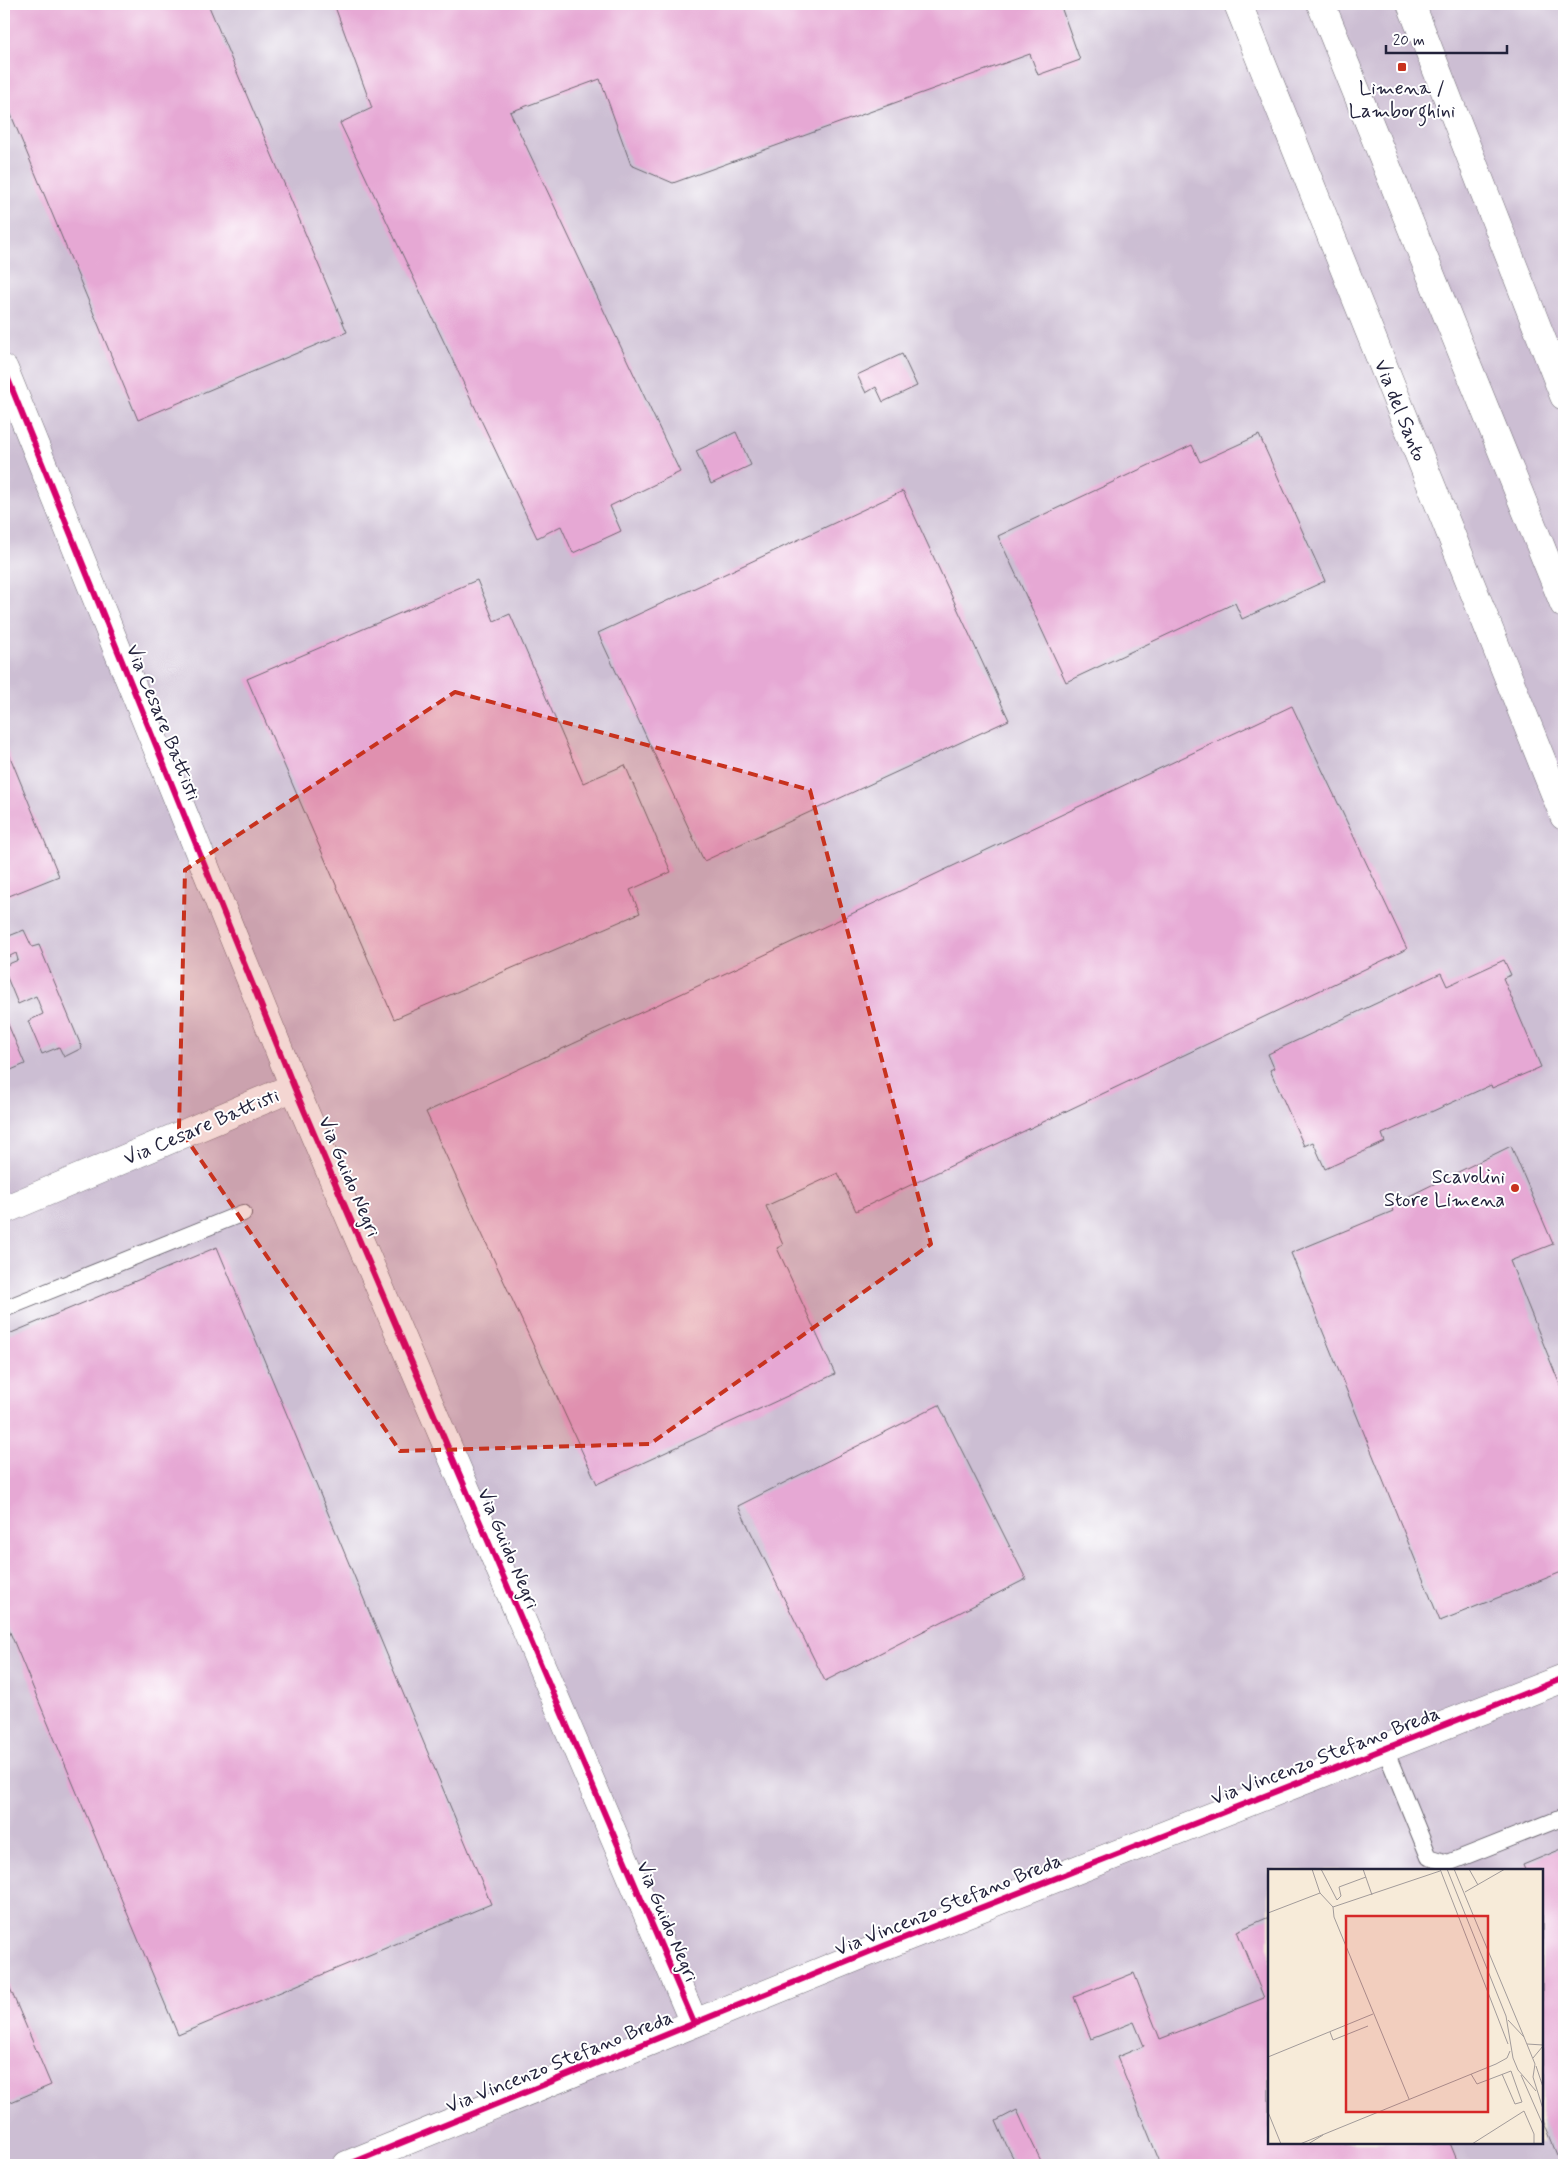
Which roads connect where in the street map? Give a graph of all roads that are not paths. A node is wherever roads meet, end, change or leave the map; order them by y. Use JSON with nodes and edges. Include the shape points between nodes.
{"nodes":[{"id":1,"x":1238,"y":4,"type":"edge"},
{"id":2,"x":1321,"y":4,"type":"edge"},
{"id":3,"x":1411,"y":4,"type":"edge"},
{"id":4,"x":4,"y":369,"type":"edge"},
{"id":5,"x":1564,"y":396,"type":"edge"},
{"id":6,"x":1564,"y":604,"type":"edge"},
{"id":7,"x":1564,"y":816,"type":"edge"},
{"id":8,"x":294,"y":1087,"type":"junction"},
{"id":9,"x":4,"y":1210,"type":"edge"},
{"id":10,"x":243,"y":1213,"type":"dead end"},
{"id":11,"x":4,"y":1309,"type":"edge"},
{"id":12,"x":1564,"y":1678,"type":"edge"},
{"id":13,"x":1385,"y":1749,"type":"junction"},
{"id":14,"x":1564,"y":1817,"type":"edge"},
{"id":15,"x":694,"y":2022,"type":"junction"},
{"id":16,"x":347,"y":2165,"type":"edge"}],
"edges":[{"from":1,"to":7,"type":"street","name":"Via del Santo"},
{"from":2,"to":6,"type":"street"},
{"from":3,"to":5,"type":"street"},
{"from":4,"to":8,"type":"street","name":"Via Cesare Battisti"},
{"from":8,"to":9,"type":"street","name":"Via Cesare Battisti"},
{"from":8,"to":15,"type":"street","name":"Via Guido Negri"},
{"from":10,"to":11,"type":"lane"},
{"from":12,"to":13,"type":"street","name":"Via Vincenzo Stefano Breda"},
{"from":13,"to":14,"type":"lane","via":[[1429,1857],[1448,1863]]},
{"from":13,"to":15,"type":"street","name":"Via Vincenzo Stefano Breda"},
{"from":15,"to":16,"type":"street","name":"Via Vincenzo Stefano Breda"}]}
